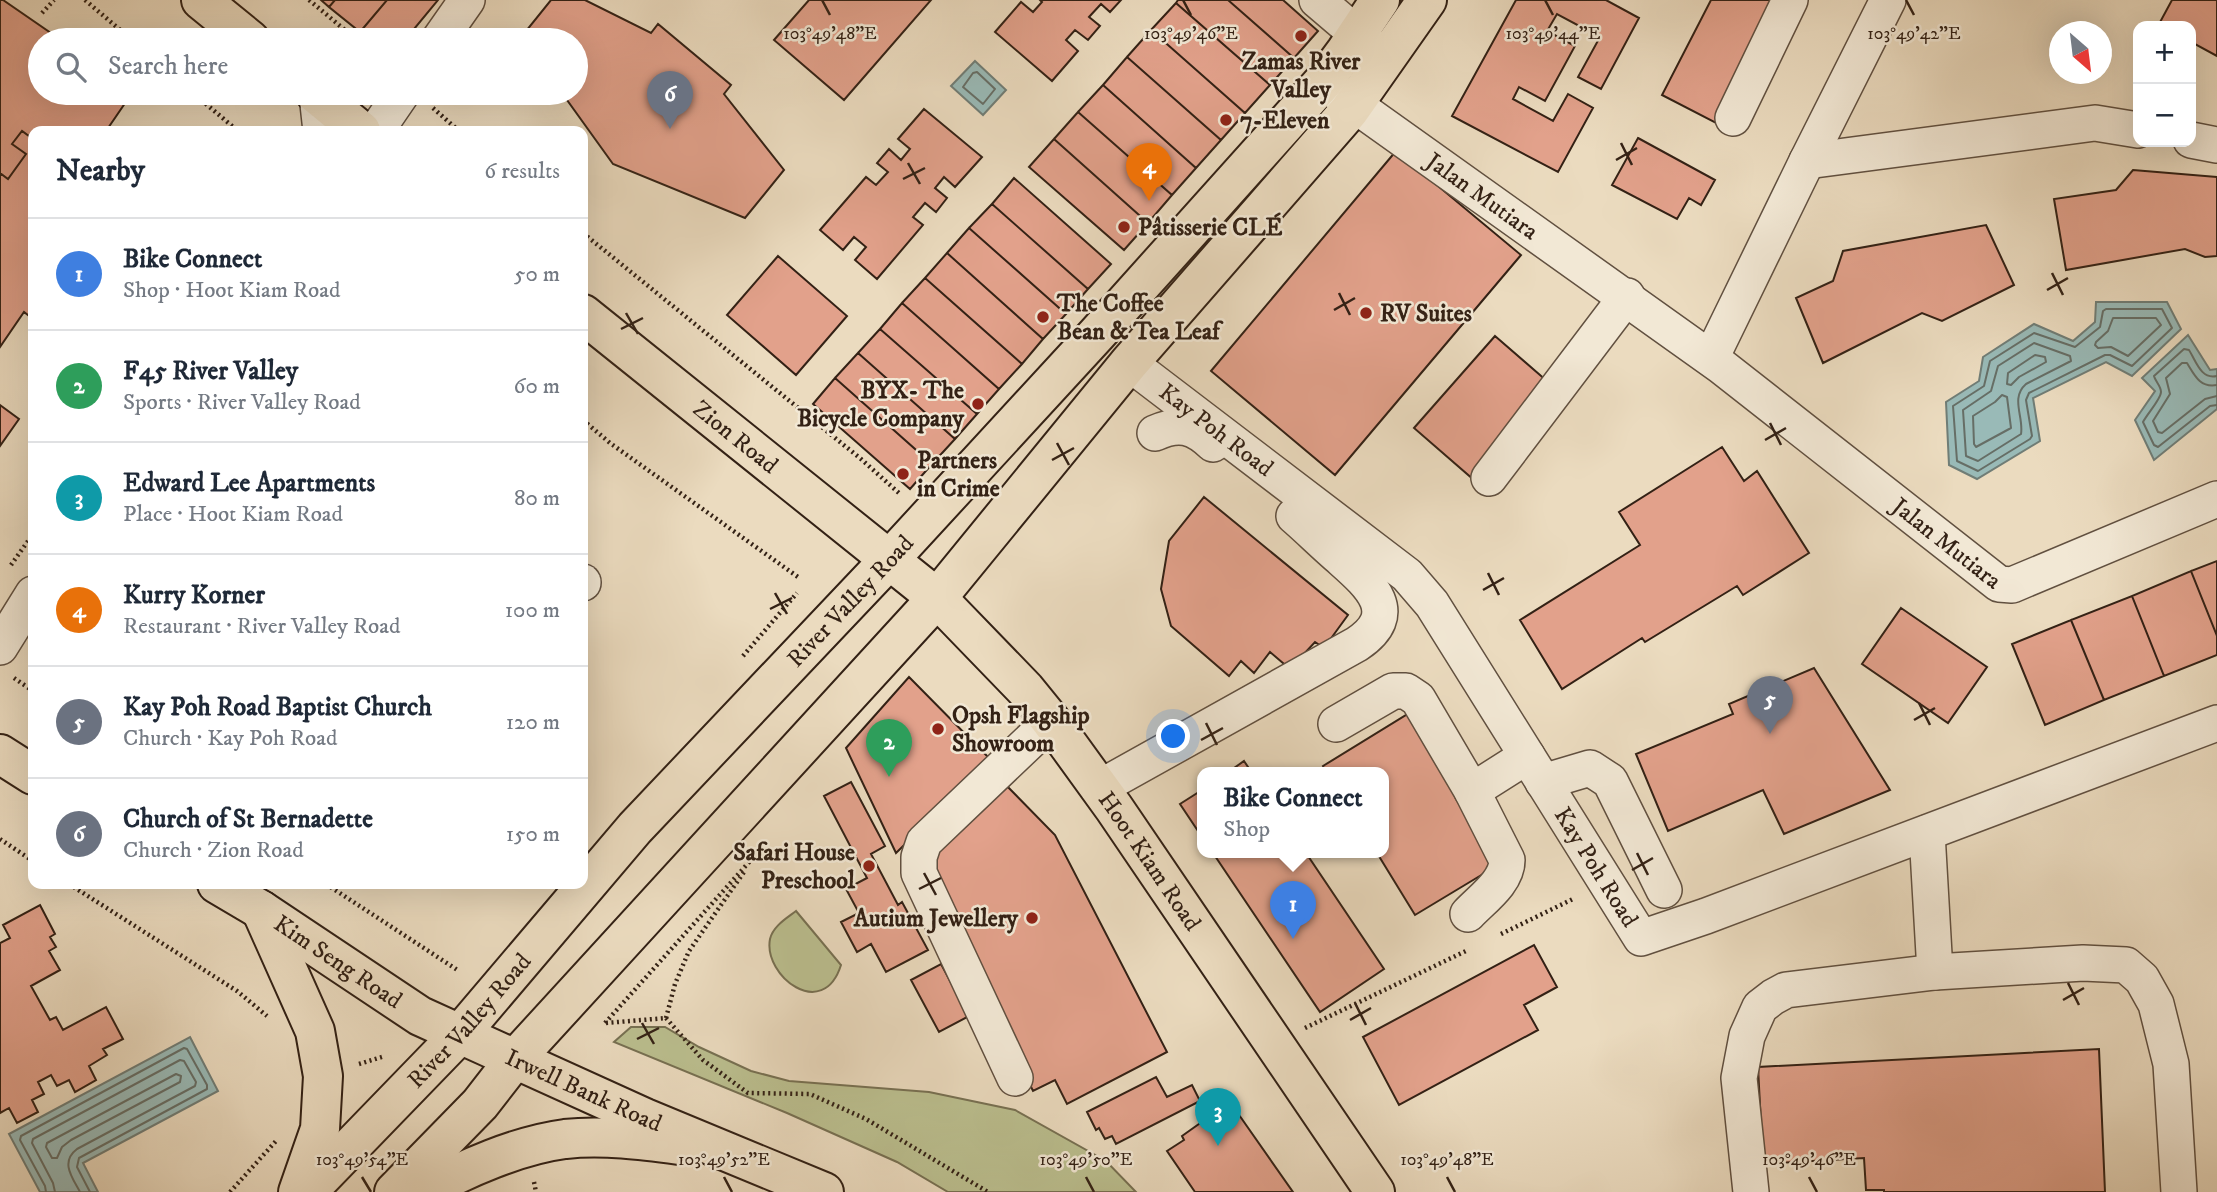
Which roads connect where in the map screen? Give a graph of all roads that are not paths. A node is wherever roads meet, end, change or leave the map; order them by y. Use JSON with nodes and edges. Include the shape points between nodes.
{"nodes":[{"id":1,"x":201,"y":0,"type":"edge"},
{"id":2,"x":467,"y":0,"type":"edge"},
{"id":3,"x":1317,"y":0,"type":"edge"},
{"id":4,"x":1380,"y":0,"type":"edge"},
{"id":5,"x":1427,"y":0,"type":"edge"},
{"id":6,"x":1790,"y":0,"type":"edge"},
{"id":7,"x":1888,"y":0,"type":"edge"},
{"id":8,"x":235,"y":28,"type":"edge"},
{"id":9,"x":447,"y":28,"type":"edge"},
{"id":10,"x":1356,"y":34,"type":"junction"},
{"id":11,"x":1387,"y":59,"type":"junction"},
{"id":12,"x":1323,"y":82,"type":"junction"},
{"id":13,"x":1354,"y":104,"type":"junction"},
{"id":14,"x":403,"y":105,"type":"edge"},
{"id":15,"x":318,"y":106,"type":"edge"},
{"id":16,"x":1733,"y":118,"type":"dead end"},
{"id":17,"x":352,"y":126,"type":"edge"},
{"id":18,"x":381,"y":126,"type":"edge"},
{"id":19,"x":2133,"y":129,"type":"edge"},
{"id":20,"x":2196,"y":141,"type":"edge"},
{"id":21,"x":2217,"y":145,"type":"edge"},
{"id":22,"x":1807,"y":160,"type":"junction"},
{"id":23,"x":1627,"y":296,"type":"junction"},
{"id":24,"x":588,"y":318,"type":"edge"},
{"id":25,"x":1711,"y":358,"type":"junction"},
{"id":26,"x":1129,"y":363,"type":"junction"},
{"id":27,"x":1155,"y":433,"type":"dead end"},
{"id":28,"x":1489,"y":478,"type":"dead end"},
{"id":29,"x":2217,"y":499,"type":"edge"},
{"id":30,"x":889,"y":560,"type":"junction"},
{"id":31,"x":1378,"y":572,"type":"junction"},
{"id":32,"x":937,"y":598,"type":"junction"},
{"id":33,"x":28,"y":602,"type":"edge"},
{"id":34,"x":0,"y":647,"type":"edge"},
{"id":35,"x":1051,"y":721,"type":"junction"},
{"id":36,"x":2217,"y":723,"type":"edge"},
{"id":37,"x":1336,"y":724,"type":"dead end"},
{"id":38,"x":0,"y":754,"type":"edge"},
{"id":39,"x":1535,"y":769,"type":"junction"},
{"id":40,"x":28,"y":772,"type":"edge"},
{"id":41,"x":1099,"y":788,"type":"junction"},
{"id":42,"x":1472,"y":791,"type":"junction"},
{"id":43,"x":1927,"y":833,"type":"junction"},
{"id":44,"x":588,"y":883,"type":"edge"},
{"id":45,"x":225,"y":889,"type":"edge"},
{"id":46,"x":583,"y":889,"type":"edge"},
{"id":47,"x":1664,"y":890,"type":"dead end"},
{"id":48,"x":261,"y":910,"type":"junction"},
{"id":49,"x":1470,"y":931,"type":"road end"},
{"id":50,"x":1935,"y":972,"type":"junction"},
{"id":51,"x":460,"y":1034,"type":"junction"},
{"id":52,"x":515,"y":1059,"type":"junction"},
{"id":53,"x":1014,"y":1078,"type":"dead end"},
{"id":54,"x":726,"y":1152,"type":"junction"},
{"id":55,"x":298,"y":1192,"type":"edge"},
{"id":56,"x":307,"y":1192,"type":"edge"},
{"id":57,"x":394,"y":1192,"type":"edge"},
{"id":58,"x":423,"y":1192,"type":"edge"},
{"id":59,"x":824,"y":1192,"type":"edge"},
{"id":60,"x":1375,"y":1192,"type":"edge"},
{"id":61,"x":1751,"y":1192,"type":"edge"},
{"id":62,"x":2179,"y":1192,"type":"edge"}],
"edges":[{"from":1,"to":8,"type":"main road"},
{"from":2,"to":9,"type":"street"},
{"from":3,"to":10,"type":"street"},
{"from":4,"to":10,"type":"main road","name":"River Valley Road"},
{"from":5,"to":11,"type":"main road"},
{"from":6,"to":16,"type":"street"},
{"from":7,"to":22,"type":"street"},
{"from":10,"to":11,"type":"street"},
{"from":10,"to":12,"type":"main road","name":"River Valley Road"},
{"from":11,"to":13,"type":"main road"},
{"from":12,"to":13,"type":"street","name":"Jalan Mutiara"},
{"from":12,"to":30,"type":"main road","name":"River Valley Road"},
{"from":13,"to":23,"type":"street","name":"Jalan Mutiara"},
{"from":13,"to":26,"type":"main road"},
{"from":14,"to":18,"type":"street"},
{"from":15,"to":17,"type":"main road"},
{"from":19,"to":22,"type":"street","via":[[2095,123]]},
{"from":20,"to":21,"type":"street"},
{"from":22,"to":25,"type":"street"},
{"from":23,"to":25,"type":"street","name":"Jalan Mutiara"},
{"from":23,"to":28,"type":"street"},
{"from":24,"to":30,"type":"main road","name":"Zion Road"},
{"from":25,"to":29,"type":"street","name":"Jalan Mutiara","via":[[1999,584],[2012,584]]},
{"from":26,"to":31,"type":"street","name":"Kay Poh Road"},
{"from":26,"to":32,"type":"main road"},
{"from":27,"to":31,"type":"street","via":[[1172,426],[1193,429]]},
{"from":30,"to":32,"type":"main road","name":"Hoot Kiam Road"},
{"from":30,"to":44,"type":"main road","name":"River Valley Road"},
{"from":31,"to":39,"type":"street","name":"Kay Poh Road","via":[[1407,575],[1432,604]]},
{"from":31,"to":41,"type":"street","via":[[1379,617],[1375,630],[1357,644]]},
{"from":32,"to":35,"type":"main road","name":"Hoot Kiam Road"},
{"from":32,"to":52,"type":"main road"},
{"from":33,"to":34,"type":"street"},
{"from":35,"to":41,"type":"main road","name":"Hoot Kiam Road"},
{"from":35,"to":53,"type":"street","via":[[924,842],[919,857],[919,873]]},
{"from":36,"to":43,"type":"street","name":"Kay Poh Road"},
{"from":37,"to":42,"type":"street","via":[[1393,691],[1406,691],[1418,699]]},
{"from":38,"to":40,"type":"main road"},
{"from":39,"to":42,"type":"street"},
{"from":39,"to":43,"type":"street","name":"Kay Poh Road","via":[[1641,938]]},
{"from":39,"to":47,"type":"street","via":[[1590,768],[1610,781]]},
{"from":41,"to":60,"type":"main road","name":"Hoot Kiam Road"},
{"from":42,"to":49,"type":"street","via":[[1507,860],[1507,870]]},
{"from":43,"to":50,"type":"street"},
{"from":45,"to":48,"type":"main road","name":"Kim Seng Road"},
{"from":46,"to":51,"type":"main road","name":"River Valley Road"},
{"from":48,"to":51,"type":"main road","name":"Kim Seng Road","via":[[420,1016]]},
{"from":48,"to":55,"type":"main road","via":[[315,1031],[323,1076],[320,1129]]},
{"from":50,"to":61,"type":"street","via":[[1786,989],[1760,1007],[1746,1036],[1739,1078]]},
{"from":50,"to":62,"type":"street","via":[[2083,963],[2126,965],[2142,979],[2156,1004],[2171,1063]]},
{"from":51,"to":52,"type":"main road","name":"Irwell Bank Road"},
{"from":51,"to":56,"type":"main road","name":"River Valley Road"},
{"from":52,"to":54,"type":"main road","name":"Irwell Bank Road"},
{"from":52,"to":57,"type":"main road","via":[[480,1104]]},
{"from":54,"to":58,"type":"main road","via":[[632,1139],[566,1139],[466,1170]]},
{"from":54,"to":59,"type":"main road","name":"Irwell Bank Road"}]}
